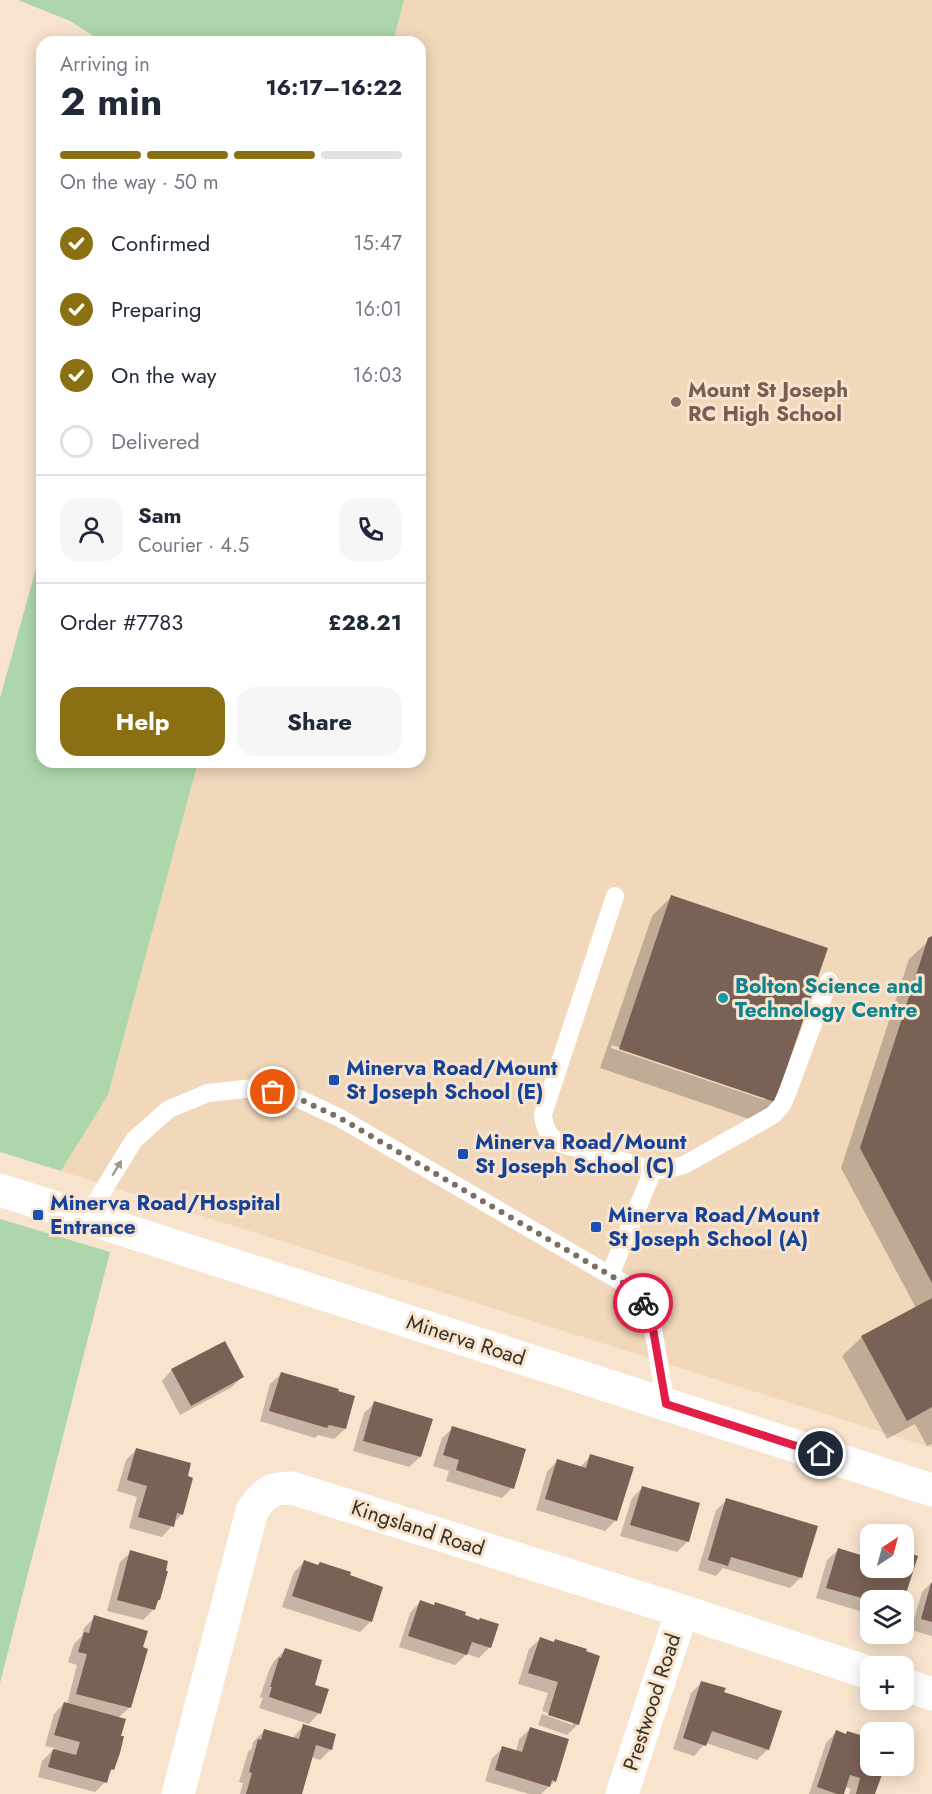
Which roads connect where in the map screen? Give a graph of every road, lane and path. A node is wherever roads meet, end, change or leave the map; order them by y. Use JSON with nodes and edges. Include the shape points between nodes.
{"nodes":[{"id":1,"x":615,"y":896,"type":"dead end"},
{"id":2,"x":829,"y":981,"type":"dead end"},
{"id":3,"x":653,"y":1170,"type":"junction"},
{"id":4,"x":0,"y":1190,"type":"edge"},
{"id":5,"x":86,"y":1218,"type":"junction"},
{"id":6,"x":610,"y":1275,"type":"junction"},
{"id":7,"x":666,"y":1404,"type":"junction"},
{"id":8,"x":932,"y":1490,"type":"edge"},
{"id":9,"x":682,"y":1611,"type":"junction"},
{"id":10,"x":860,"y":1670,"type":"edge"},
{"id":11,"x":914,"y":1688,"type":"edge"},
{"id":12,"x":932,"y":1694,"type":"edge"},
{"id":13,"x":178,"y":1794,"type":"edge"},
{"id":14,"x":622,"y":1794,"type":"edge"}],
"edges":[{"from":1,"to":3,"type":"lane","via":[[543,1114],[544,1126],[556,1142]]},
{"from":2,"to":3,"type":"lane","via":[[788,1091],[773,1115],[684,1165]]},
{"from":3,"to":6,"type":"lane"},
{"from":4,"to":5,"type":"street","name":"Minerva Road"},
{"from":5,"to":6,"type":"lane","one_way":true,"via":[[134,1140],[169,1109],[208,1093],[254,1088],[293,1096],[340,1118]]},
{"from":5,"to":7,"type":"street","name":"Minerva Road"},
{"from":6,"to":7,"type":"lane","via":[[632,1288],[650,1312]]},
{"from":7,"to":8,"type":"street","name":"Minerva Road"},
{"from":9,"to":10,"type":"street","name":"Kingsland Road"},
{"from":9,"to":13,"type":"street","name":"Kingsland Road","via":[[292,1488],[276,1488],[262,1496],[252,1511]]},
{"from":9,"to":14,"type":"street","name":"Prestwood Road"},
{"from":11,"to":12,"type":"street"}]}
